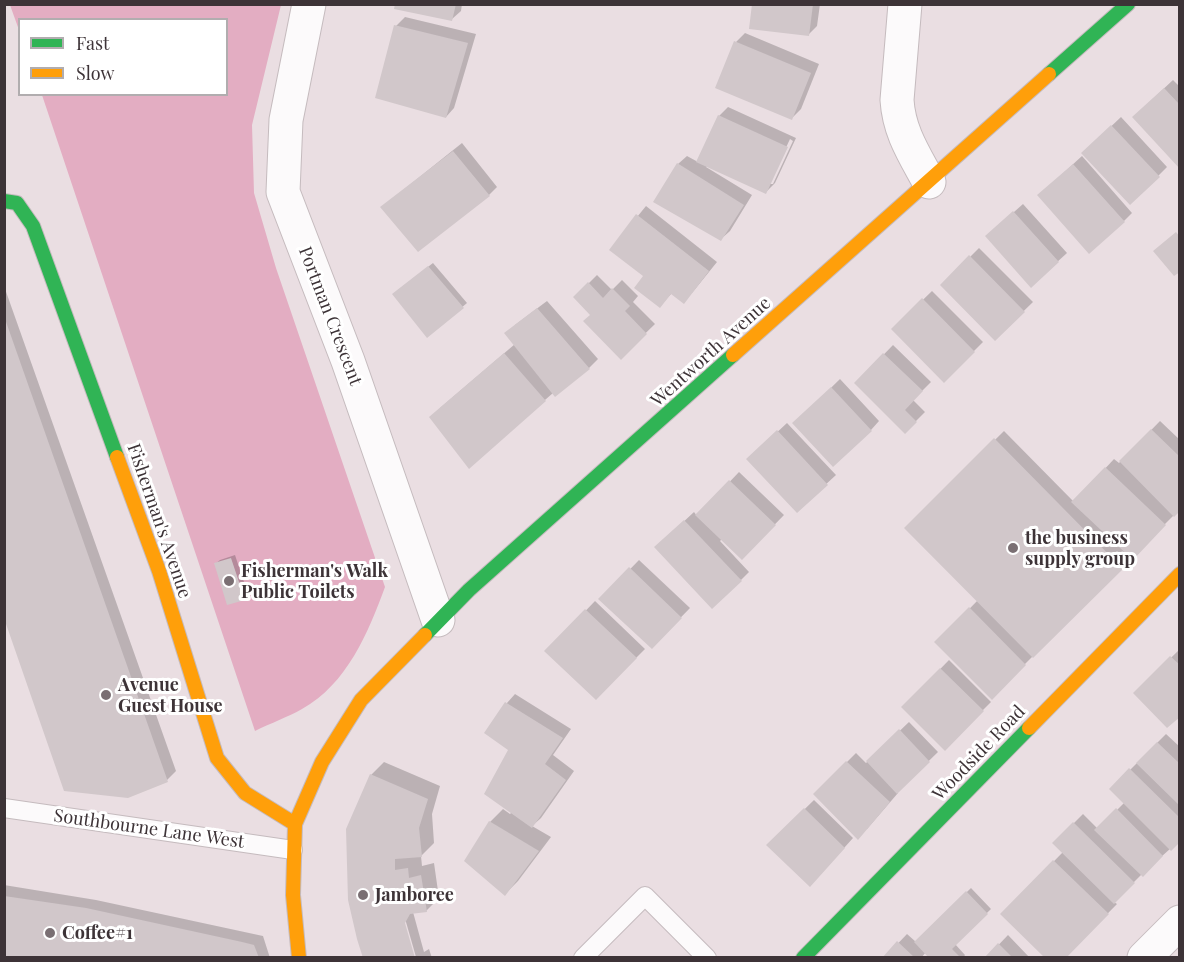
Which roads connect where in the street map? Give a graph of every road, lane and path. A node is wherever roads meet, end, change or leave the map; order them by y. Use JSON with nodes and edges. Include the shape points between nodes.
{"nodes":[{"id":1,"x":309,"y":4,"type":"edge"},
{"id":2,"x":905,"y":4,"type":"edge"},
{"id":3,"x":1128,"y":4,"type":"edge"},
{"id":4,"x":929,"y":182,"type":"junction"},
{"id":5,"x":11,"y":202,"type":"edge"},
{"id":6,"x":1179,"y":574,"type":"edge"},
{"id":7,"x":438,"y":620,"type":"junction"},
{"id":8,"x":4,"y":808,"type":"edge"},
{"id":9,"x":295,"y":824,"type":"junction"},
{"id":10,"x":293,"y":850,"type":"junction"},
{"id":11,"x":1179,"y":922,"type":"edge"},
{"id":12,"x":299,"y":957,"type":"edge"},
{"id":13,"x":583,"y":957,"type":"edge"},
{"id":14,"x":707,"y":957,"type":"edge"},
{"id":15,"x":803,"y":957,"type":"edge"},
{"id":16,"x":1144,"y":957,"type":"edge"}],
"edges":[{"from":1,"to":7,"type":"street","name":"Portman Crescent","via":[[286,120],[283,192],[348,361]]},
{"from":2,"to":4,"type":"street","via":[[898,115],[902,131]]},
{"from":3,"to":4,"type":"street","name":"Wentworth Avenue"},
{"from":4,"to":7,"type":"street","name":"Wentworth Avenue"},
{"from":5,"to":9,"type":"street","name":"Fisherman's Avenue","via":[[33,226],[159,571],[217,758],[245,793]]},
{"from":6,"to":15,"type":"street","name":"Woodside Road"},
{"from":7,"to":9,"type":"street","name":"Wentworth Avenue","via":[[361,700],[322,762]]},
{"from":8,"to":10,"type":"lane","name":"Southbourne Lane West"},
{"from":9,"to":10,"type":"street","name":"Wentworth Avenue"},
{"from":10,"to":12,"type":"street","name":"Wentworth Avenue"},
{"from":11,"to":16,"type":"street"},
{"from":13,"to":14,"type":"lane","via":[[645,896]]}]}
